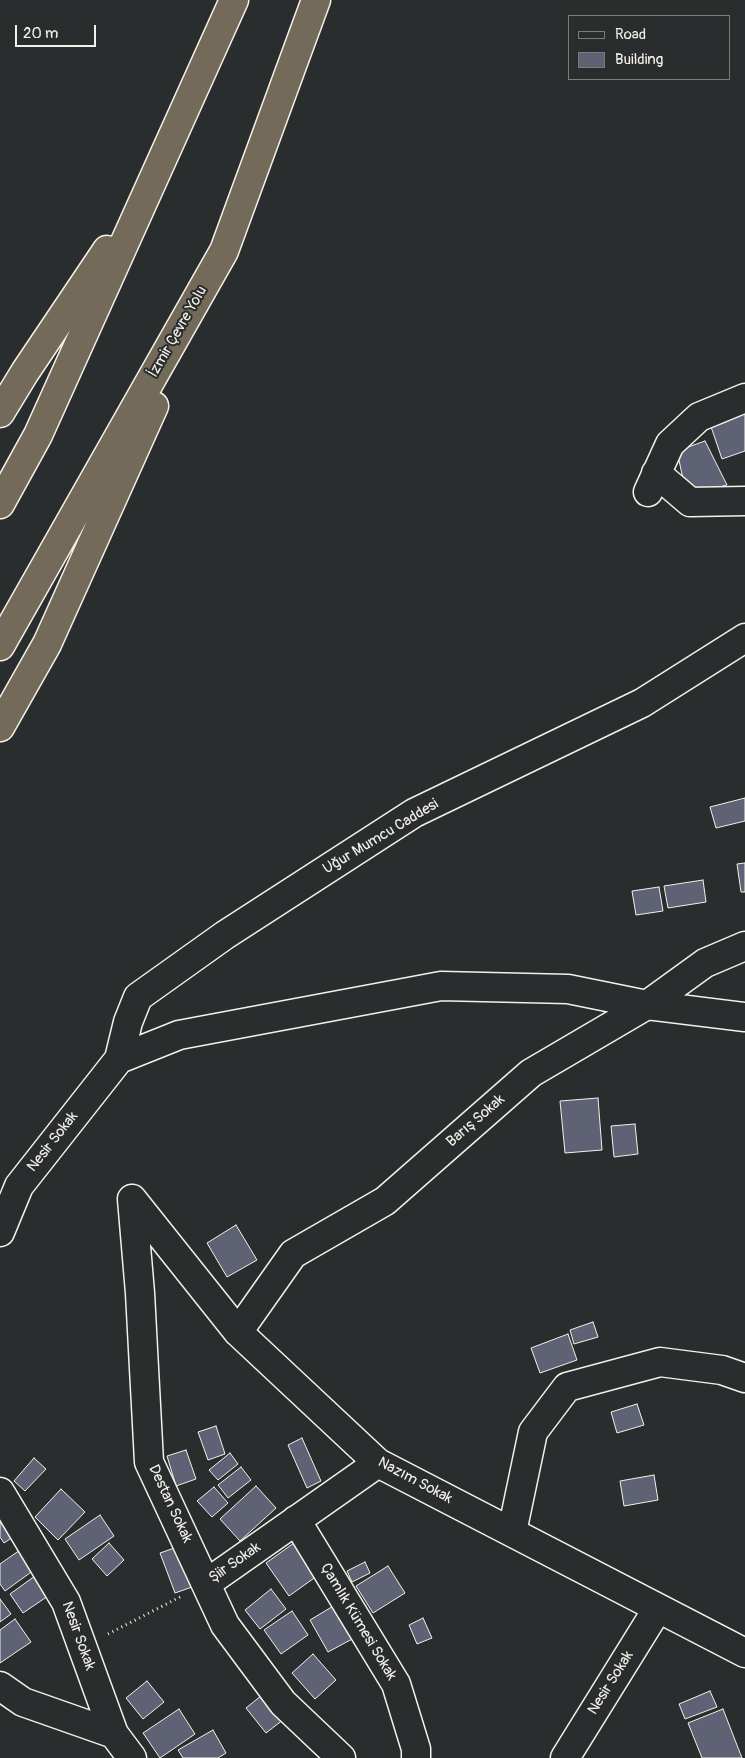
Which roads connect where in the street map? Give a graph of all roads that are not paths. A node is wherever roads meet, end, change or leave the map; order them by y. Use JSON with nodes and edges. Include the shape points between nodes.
{"nodes":[{"id":1,"x":234,"y":0,"type":"edge"},
{"id":2,"x":316,"y":0,"type":"edge"},
{"id":3,"x":149,"y":187,"type":"junction"},
{"id":4,"x":224,"y":252,"type":"junction"},
{"id":5,"x":745,"y":398,"type":"edge"},
{"id":6,"x":0,"y":413,"type":"edge"},
{"id":7,"x":745,"y":501,"type":"edge"},
{"id":8,"x":0,"y":504,"type":"edge"},
{"id":9,"x":745,"y":638,"type":"edge"},
{"id":10,"x":0,"y":646,"type":"edge"},
{"id":11,"x":0,"y":727,"type":"edge"},
{"id":12,"x":745,"y":946,"type":"edge"},
{"id":13,"x":647,"y":1005,"type":"junction"},
{"id":14,"x":745,"y":1017,"type":"edge"},
{"id":15,"x":119,"y":1058,"type":"junction"},
{"id":16,"x":132,"y":1199,"type":"joint"},
{"id":17,"x":0,"y":1232,"type":"edge"},
{"id":18,"x":238,"y":1332,"type":"junction"},
{"id":19,"x":745,"y":1378,"type":"edge"},
{"id":20,"x":378,"y":1463,"type":"junction"},
{"id":21,"x":0,"y":1492,"type":"edge"},
{"id":22,"x":296,"y":1520,"type":"junction"},
{"id":23,"x":512,"y":1532,"type":"junction"},
{"id":24,"x":207,"y":1583,"type":"junction"},
{"id":25,"x":658,"y":1608,"type":"junction"},
{"id":26,"x":745,"y":1653,"type":"edge"},
{"id":27,"x":0,"y":1686,"type":"edge"},
{"id":28,"x":11,"y":1706,"type":"edge"},
{"id":29,"x":114,"y":1734,"type":"junction"},
{"id":30,"x":132,"y":1758,"type":"edge"},
{"id":31,"x":341,"y":1758,"type":"edge"},
{"id":32,"x":416,"y":1758,"type":"edge"},
{"id":33,"x":565,"y":1758,"type":"edge"}],
"edges":[{"from":1,"to":3,"type":"highway"},
{"from":2,"to":4,"type":"highway","name":"İzmir Çevre Yolu"},
{"from":3,"to":6,"type":"highway"},
{"from":3,"to":8,"type":"highway","via":[[38,435]]},
{"from":4,"to":10,"type":"highway","name":"İzmir Çevre Yolu"},
{"from":4,"to":11,"type":"highway","via":[[47,644]]},
{"from":5,"to":7,"type":"street","via":[[699,417],[670,444],[652,482],[690,502]]},
{"from":9,"to":15,"type":"street","name":"Uğur Mumcu Caddesi","via":[[642,703],[414,813],[225,936],[138,997]]},
{"from":12,"to":13,"type":"street","name":"Barış Sokak","via":[[705,963]]},
{"from":13,"to":14,"type":"street"},
{"from":13,"to":15,"type":"street","via":[[568,989],[441,986],[179,1035]]},
{"from":13,"to":18,"type":"street","name":"Barış Sokak","via":[[532,1073],[385,1201],[293,1254]]},
{"from":15,"to":17,"type":"street","name":"Nesir Sokak","via":[[19,1186]]},
{"from":16,"to":18,"type":"street","name":"Nazım Sokak"},
{"from":16,"to":24,"type":"street","name":"Destan Sokak","via":[[149,1462]]},
{"from":18,"to":20,"type":"street","name":"Nazım Sokak"},
{"from":19,"to":23,"type":"street","via":[[722,1370],[660,1362],[567,1387],[533,1432]]},
{"from":20,"to":22,"type":"street","name":"Şiir Sokak"},
{"from":20,"to":23,"type":"street","name":"Nazım Sokak"},
{"from":21,"to":29,"type":"street","name":"Nesir Sokak","via":[[66,1602]]},
{"from":22,"to":24,"type":"street","name":"Şiir Sokak"},
{"from":22,"to":32,"type":"street","name":"Çamlık Kümesi Sokak","via":[[396,1684]]},
{"from":23,"to":25,"type":"street","name":"Nazım Sokak"},
{"from":24,"to":31,"type":"street","name":"Destan Sokak","via":[[225,1625],[283,1702]]},
{"from":25,"to":26,"type":"street","name":"Nazım Sokak"},
{"from":25,"to":33,"type":"street","name":"Nesir Sokak"},
{"from":27,"to":28,"type":"street"},
{"from":28,"to":29,"type":"street"},
{"from":29,"to":30,"type":"street","name":"Nesir Sokak"}]}
